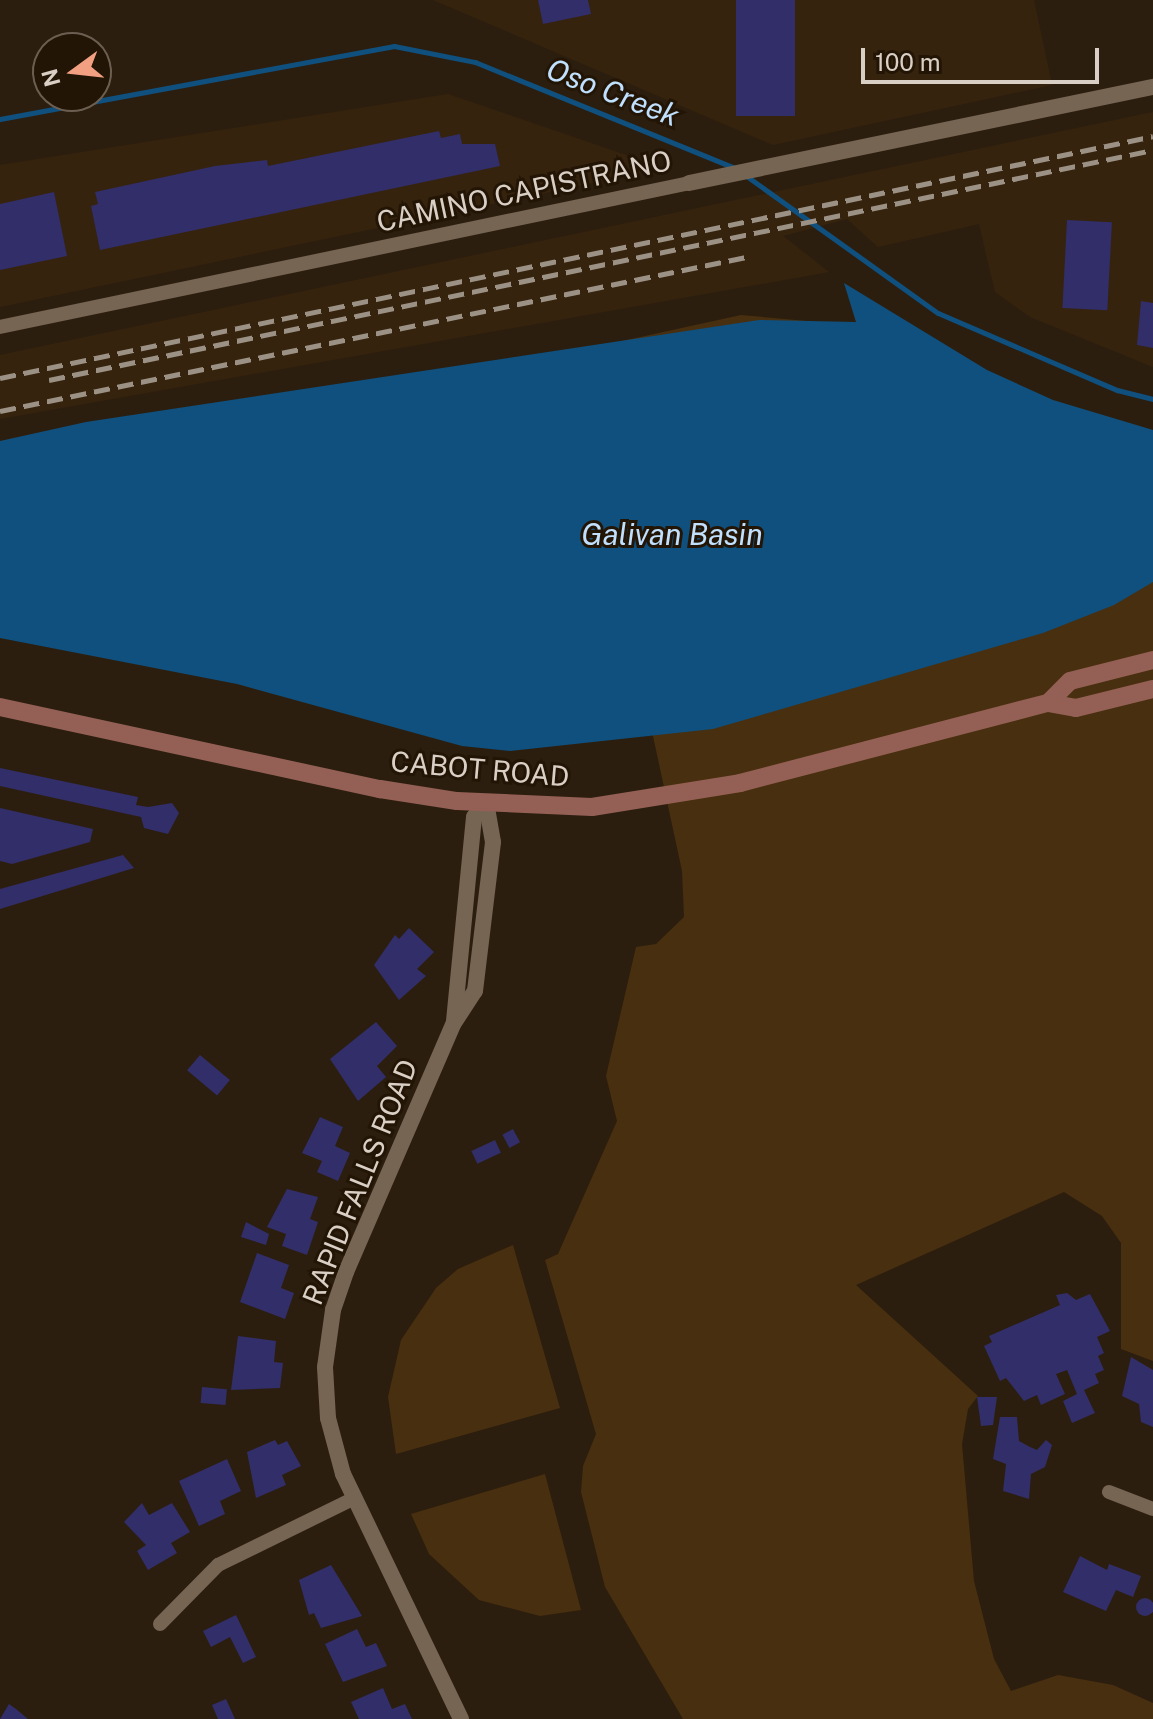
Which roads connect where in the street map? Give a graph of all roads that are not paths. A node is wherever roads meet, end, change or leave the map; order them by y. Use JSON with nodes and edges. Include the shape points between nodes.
{"nodes":[{"id":1,"x":1153,"y":87,"type":"edge"},
{"id":2,"x":689,"y":183,"type":"joint"},
{"id":3,"x":0,"y":327,"type":"edge"},
{"id":4,"x":1153,"y":660,"type":"edge"},
{"id":5,"x":1153,"y":689,"type":"edge"},
{"id":6,"x":1048,"y":703,"type":"junction"},
{"id":7,"x":0,"y":707,"type":"edge"},
{"id":8,"x":486,"y":804,"type":"junction"},
{"id":9,"x":1109,"y":1492,"type":"dead end"},
{"id":10,"x":353,"y":1499,"type":"junction"},
{"id":11,"x":1153,"y":1509,"type":"edge"},
{"id":12,"x":160,"y":1624,"type":"dead end"},
{"id":13,"x":461,"y":1719,"type":"edge"}],
"edges":[{"from":1,"to":2,"type":"street","name":"CAMINO CAPISTRANO"},
{"from":2,"to":3,"type":"street","name":"CAMINO CAPISTRANO"},
{"from":4,"to":6,"type":"main road","name":"CABOT ROAD","via":[[1070,681]]},
{"from":5,"to":6,"type":"main road","name":"CABOT ROAD","via":[[1076,708]]},
{"from":6,"to":8,"type":"main road","name":"CABOT ROAD","via":[[648,801]]},
{"from":7,"to":8,"type":"main road","name":"CABOT ROAD","via":[[363,786]]},
{"from":8,"to":10,"type":"street","name":"RAPID FALLS ROAD","via":[[474,817],[454,1023],[333,1310],[326,1395]]},
{"from":9,"to":11,"type":"street"},
{"from":10,"to":12,"type":"street","via":[[218,1565]]},
{"from":10,"to":13,"type":"street","name":"RAPID FALLS ROAD"}]}
